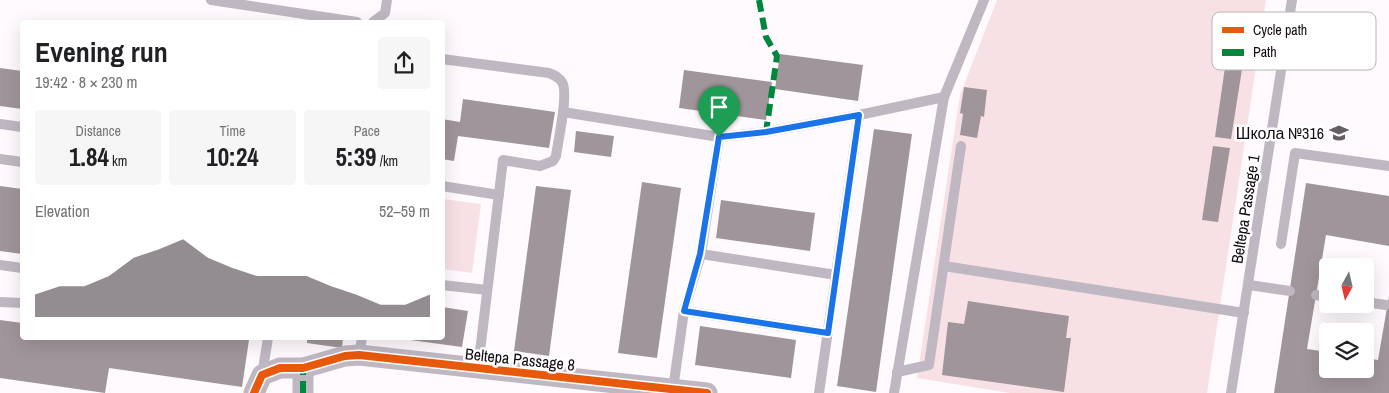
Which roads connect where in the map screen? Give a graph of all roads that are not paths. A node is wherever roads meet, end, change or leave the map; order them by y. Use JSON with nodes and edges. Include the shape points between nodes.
{"nodes":[{"id":1,"x":211,"y":0,"type":"edge"},
{"id":2,"x":387,"y":0,"type":"edge"},
{"id":3,"x":984,"y":0,"type":"edge"},
{"id":4,"x":344,"y":20,"type":"edge"},
{"id":5,"x":376,"y":20,"type":"edge"},
{"id":6,"x":445,"y":59,"type":"edge"},
{"id":7,"x":1281,"y":70,"type":"edge"},
{"id":8,"x":944,"y":96,"type":"junction"},
{"id":9,"x":563,"y":112,"type":"junction"},
{"id":10,"x":859,"y":115,"type":"junction"},
{"id":11,"x":0,"y":124,"type":"edge"},
{"id":12,"x":20,"y":127,"type":"edge"},
{"id":13,"x":719,"y":137,"type":"junction"},
{"id":14,"x":961,"y":146,"type":"dead end"},
{"id":15,"x":0,"y":159,"type":"edge"},
{"id":16,"x":20,"y":162,"type":"edge"},
{"id":17,"x":1389,"y":166,"type":"edge"},
{"id":18,"x":445,"y":186,"type":"edge"},
{"id":19,"x":498,"y":195,"type":"junction"},
{"id":20,"x":1281,"y":244,"type":"dead end"},
{"id":21,"x":700,"y":254,"type":"junction"},
{"id":22,"x":0,"y":265,"type":"edge"},
{"id":23,"x":944,"y":266,"type":"junction"},
{"id":24,"x":20,"y":268,"type":"edge"},
{"id":25,"x":836,"y":275,"type":"junction"},
{"id":26,"x":445,"y":285,"type":"edge"},
{"id":27,"x":1249,"y":285,"type":"junction"},
{"id":28,"x":487,"y":290,"type":"junction"},
{"id":29,"x":1290,"y":291,"type":"dead end"},
{"id":30,"x":1316,"y":295,"type":"dead end"},
{"id":31,"x":1319,"y":295,"type":"edge"},
{"id":32,"x":0,"y":302,"type":"edge"},
{"id":33,"x":20,"y":303,"type":"edge"},
{"id":34,"x":1374,"y":303,"type":"edge"},
{"id":35,"x":1386,"y":305,"type":"dead end"},
{"id":36,"x":684,"y":311,"type":"junction"},
{"id":37,"x":1244,"y":313,"type":"junction"},
{"id":38,"x":828,"y":333,"type":"junction"},
{"id":39,"x":268,"y":340,"type":"edge"},
{"id":40,"x":360,"y":346,"type":"edge"},
{"id":41,"x":303,"y":368,"type":"junction"},
{"id":42,"x":478,"y":368,"type":"junction"},
{"id":43,"x":897,"y":372,"type":"junction"},
{"id":44,"x":258,"y":384,"type":"edge"},
{"id":45,"x":673,"y":389,"type":"junction"},
{"id":46,"x":303,"y":393,"type":"edge"},
{"id":47,"x":707,"y":393,"type":"edge"},
{"id":48,"x":820,"y":393,"type":"edge"},
{"id":49,"x":894,"y":393,"type":"edge"},
{"id":50,"x":1231,"y":393,"type":"edge"}],
"edges":[{"from":1,"to":4,"type":"lane"},
{"from":2,"to":5,"type":"lane","via":[[385,13]]},
{"from":3,"to":8,"type":"lane"},
{"from":6,"to":9,"type":"lane","via":[[555,75],[563,86]]},
{"from":7,"to":27,"type":"lane","name":"Beltepa Passage 1"},
{"from":8,"to":10,"type":"lane"},
{"from":8,"to":43,"type":"lane"},
{"from":9,"to":13,"type":"lane"},
{"from":9,"to":19,"type":"lane","via":[[553,161],[540,166],[503,160]]},
{"from":10,"to":13,"type":"lane"},
{"from":10,"to":25,"type":"lane"},
{"from":11,"to":12,"type":"lane"},
{"from":13,"to":21,"type":"lane"},
{"from":14,"to":23,"type":"lane"},
{"from":15,"to":16,"type":"lane"},
{"from":17,"to":20,"type":"lane","via":[[1295,153]]},
{"from":18,"to":19,"type":"lane"},
{"from":19,"to":28,"type":"lane"},
{"from":21,"to":25,"type":"lane"},
{"from":21,"to":36,"type":"lane"},
{"from":22,"to":24,"type":"lane"},
{"from":23,"to":37,"type":"lane"},
{"from":23,"to":43,"type":"lane","via":[[929,365]]},
{"from":25,"to":38,"type":"lane"},
{"from":26,"to":28,"type":"lane"},
{"from":27,"to":29,"type":"lane"},
{"from":27,"to":37,"type":"lane","name":"Beltepa Passage 1"},
{"from":28,"to":42,"type":"lane"},
{"from":30,"to":31,"type":"lane"},
{"from":32,"to":33,"type":"lane"},
{"from":34,"to":35,"type":"lane"},
{"from":36,"to":38,"type":"lane"},
{"from":36,"to":45,"type":"lane"},
{"from":37,"to":50,"type":"lane","name":"Beltepa Passage 1"},
{"from":38,"to":48,"type":"lane"},
{"from":39,"to":44,"type":"lane"},
{"from":40,"to":41,"type":"street","name":"Beltepa Passage 8","via":[[345,356]]},
{"from":40,"to":42,"type":"street","name":"Beltepa Passage 8"},
{"from":41,"to":44,"type":"street","name":"Beltepa Passage 8","via":[[280,368]]},
{"from":41,"to":46,"type":"street"},
{"from":42,"to":45,"type":"street","name":"Beltepa Passage 8"},
{"from":43,"to":49,"type":"lane"},
{"from":45,"to":47,"type":"street","name":"Beltepa Passage 8"}]}
